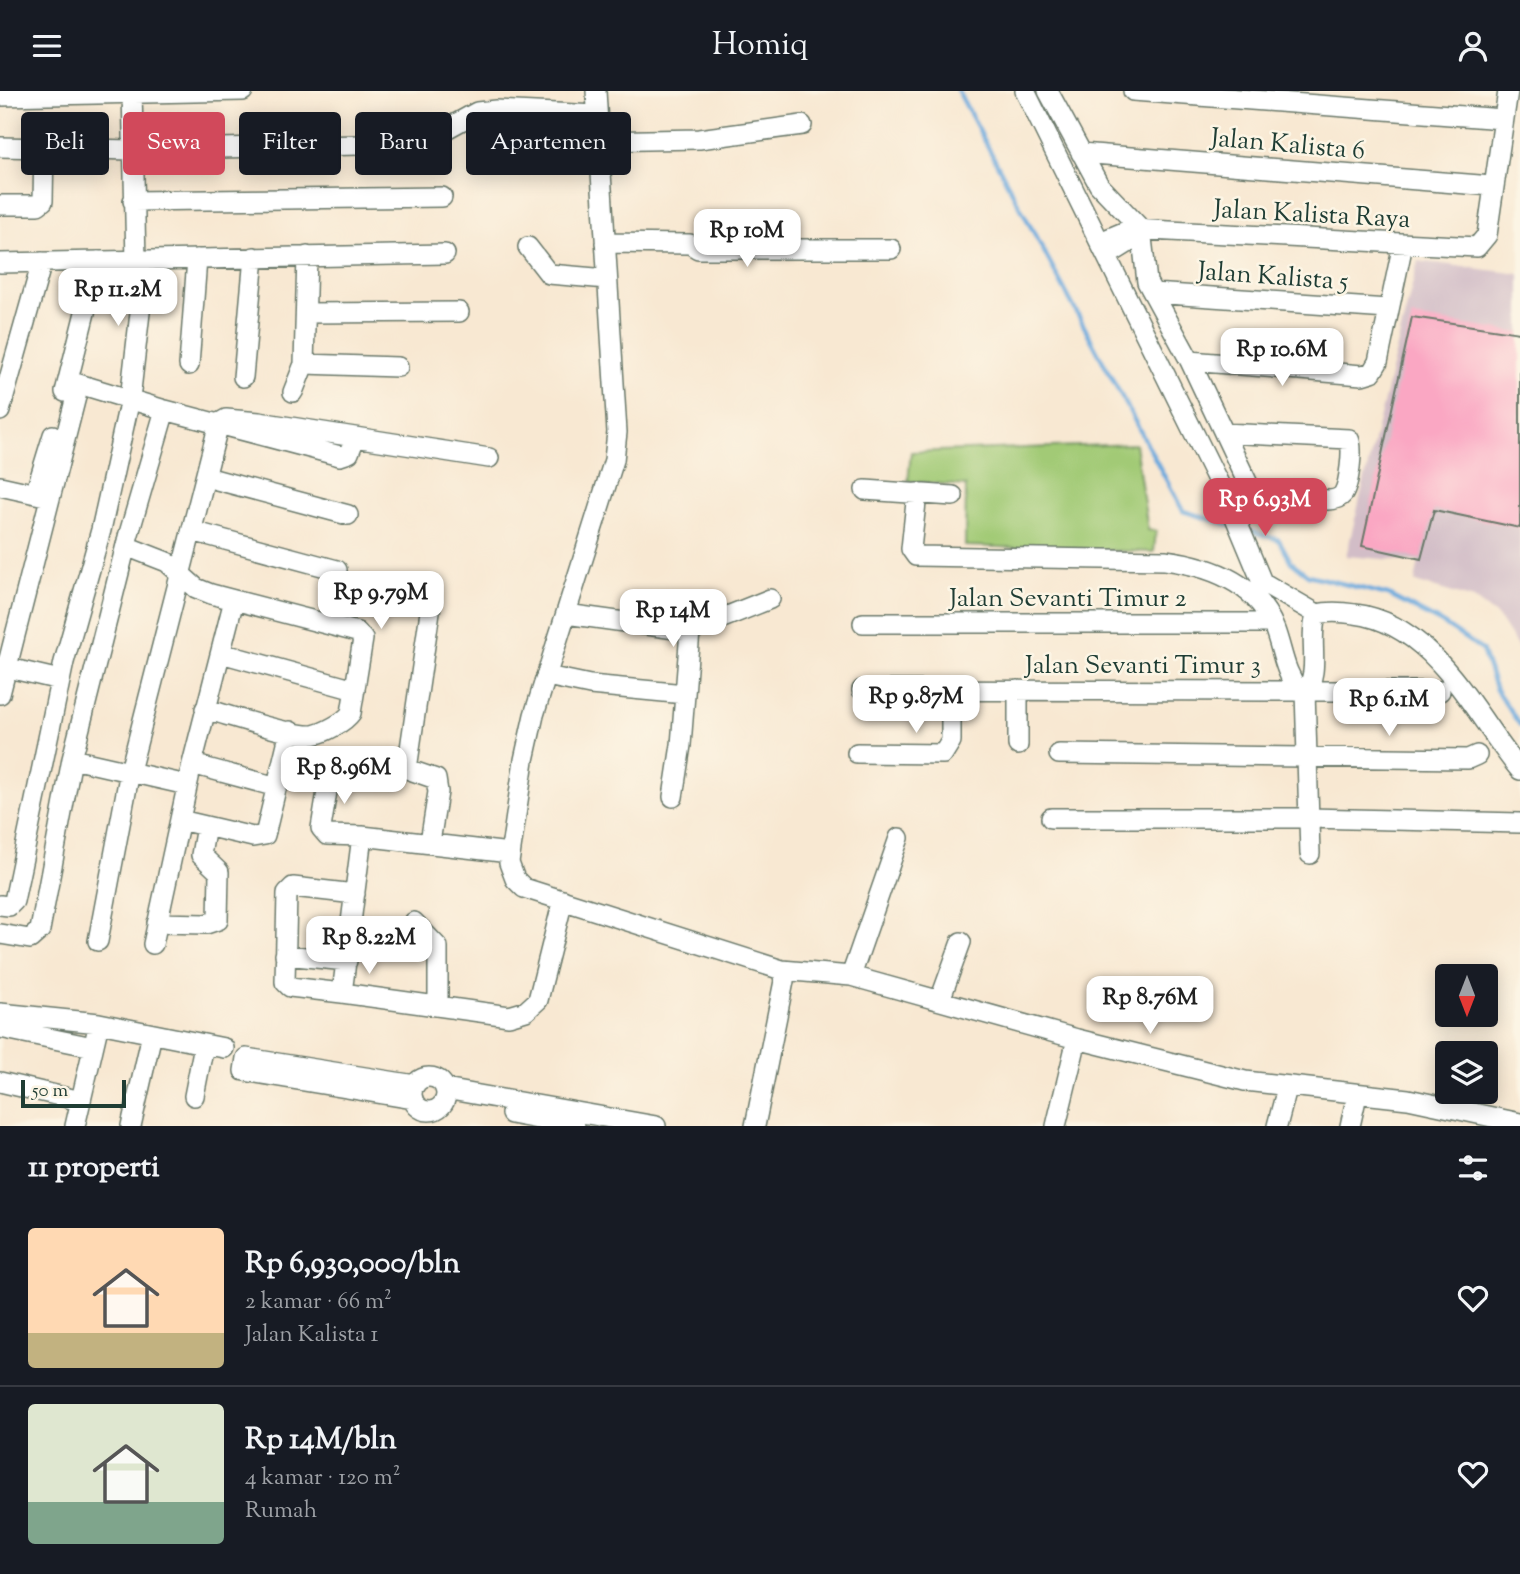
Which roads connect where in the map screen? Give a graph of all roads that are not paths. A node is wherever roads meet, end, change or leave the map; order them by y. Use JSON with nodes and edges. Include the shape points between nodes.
{"nodes":[{"id":1,"x":243,"y":91,"type":"edge"},
{"id":2,"x":596,"y":91,"type":"edge"},
{"id":3,"x":1025,"y":91,"type":"edge"},
{"id":4,"x":1048,"y":91,"type":"edge"},
{"id":5,"x":1133,"y":91,"type":"edge"},
{"id":6,"x":1507,"y":91,"type":"edge"},
{"id":7,"x":132,"y":93,"type":"edge"},
{"id":8,"x":0,"y":96,"type":"edge"},
{"id":9,"x":132,"y":112,"type":"edge"},
{"id":10,"x":477,"y":112,"type":"edge"},
{"id":11,"x":544,"y":112,"type":"edge"},
{"id":12,"x":596,"y":112,"type":"edge"},
{"id":13,"x":466,"y":118,"type":"edge"},
{"id":14,"x":1503,"y":119,"type":"junction"},
{"id":15,"x":802,"y":125,"type":"dead end"},
{"id":16,"x":631,"y":140,"type":"edge"},
{"id":17,"x":0,"y":147,"type":"edge"},
{"id":18,"x":21,"y":147,"type":"edge"},
{"id":19,"x":225,"y":148,"type":"edge"},
{"id":20,"x":1081,"y":153,"type":"junction"},
{"id":21,"x":43,"y":175,"type":"edge"},
{"id":22,"x":132,"y":175,"type":"edge"},
{"id":23,"x":600,"y":175,"type":"edge"},
{"id":24,"x":1492,"y":186,"type":"junction"},
{"id":25,"x":442,"y":197,"type":"dead end"},
{"id":26,"x":133,"y":201,"type":"junction"},
{"id":27,"x":0,"y":205,"type":"edge"},
{"id":28,"x":1141,"y":229,"type":"junction"},
{"id":29,"x":605,"y":243,"type":"junction"},
{"id":30,"x":1403,"y":244,"type":"junction"},
{"id":31,"x":528,"y":247,"type":"dead end"},
{"id":32,"x":891,"y":249,"type":"dead end"},
{"id":33,"x":1104,"y":249,"type":"junction"},
{"id":34,"x":445,"y":254,"type":"dead end"},
{"id":35,"x":307,"y":256,"type":"junction"},
{"id":36,"x":254,"y":257,"type":"junction"},
{"id":37,"x":197,"y":259,"type":"junction"},
{"id":38,"x":99,"y":261,"type":"junction"},
{"id":39,"x":141,"y":261,"type":"junction"},
{"id":40,"x":42,"y":262,"type":"junction"},
{"id":41,"x":0,"y":263,"type":"edge"},
{"id":42,"x":607,"y":279,"type":"junction"},
{"id":43,"x":1153,"y":293,"type":"junction"},
{"id":44,"x":1388,"y":309,"type":"junction"},
{"id":45,"x":459,"y":312,"type":"dead end"},
{"id":46,"x":306,"y":313,"type":"junction"},
{"id":47,"x":1190,"y":361,"type":"junction"},
{"id":48,"x":189,"y":365,"type":"dead end"},
{"id":49,"x":304,"y":365,"type":"junction"},
{"id":50,"x":398,"y":367,"type":"dead end"},
{"id":51,"x":243,"y":377,"type":"dead end"},
{"id":52,"x":74,"y":383,"type":"junction"},
{"id":53,"x":293,"y":391,"type":"dead end"},
{"id":54,"x":130,"y":399,"type":"junction"},
{"id":55,"x":165,"y":410,"type":"junction"},
{"id":56,"x":0,"y":411,"type":"edge"},
{"id":57,"x":219,"y":423,"type":"junction"},
{"id":58,"x":1224,"y":433,"type":"junction"},
{"id":59,"x":489,"y":458,"type":"dead end"},
{"id":60,"x":206,"y":477,"type":"junction"},
{"id":61,"x":0,"y":486,"type":"edge"},
{"id":62,"x":865,"y":490,"type":"dead end"},
{"id":63,"x":917,"y":493,"type":"junction"},
{"id":64,"x":42,"y":495,"type":"junction"},
{"id":65,"x":953,"y":496,"type":"dead end"},
{"id":66,"x":348,"y":515,"type":"dead end"},
{"id":67,"x":192,"y":531,"type":"junction"},
{"id":68,"x":126,"y":546,"type":"junction"},
{"id":69,"x":337,"y":570,"type":"dead end"},
{"id":70,"x":181,"y":574,"type":"junction"},
{"id":71,"x":432,"y":598,"type":"dead end"},
{"id":72,"x":770,"y":599,"type":"dead end"},
{"id":73,"x":234,"y":600,"type":"junction"},
{"id":74,"x":566,"y":614,"type":"junction"},
{"id":75,"x":1317,"y":614,"type":"junction"},
{"id":76,"x":863,"y":623,"type":"dead end"},
{"id":77,"x":1272,"y":623,"type":"junction"},
{"id":78,"x":690,"y":631,"type":"junction"},
{"id":79,"x":221,"y":653,"type":"junction"},
{"id":80,"x":3,"y":667,"type":"edge"},
{"id":81,"x":547,"y":676,"type":"junction"},
{"id":82,"x":61,"y":680,"type":"junction"},
{"id":83,"x":355,"y":690,"type":"junction"},
{"id":84,"x":862,"y":690,"type":"dead end"},
{"id":85,"x":1018,"y":690,"type":"junction"},
{"id":86,"x":951,"y":691,"type":"junction"},
{"id":87,"x":1302,"y":691,"type":"junction"},
{"id":88,"x":1440,"y":691,"type":"dead end"},
{"id":89,"x":0,"y":694,"type":"edge"},
{"id":90,"x":685,"y":694,"type":"junction"},
{"id":91,"x":205,"y":709,"type":"junction"},
{"id":92,"x":290,"y":731,"type":"junction"},
{"id":93,"x":1018,"y":745,"type":"dead end"},
{"id":94,"x":857,"y":754,"type":"dead end"},
{"id":95,"x":1059,"y":754,"type":"dead end"},
{"id":96,"x":1477,"y":755,"type":"dead end"},
{"id":97,"x":1307,"y":757,"type":"junction"},
{"id":98,"x":72,"y":759,"type":"junction"},
{"id":99,"x":192,"y":764,"type":"junction"},
{"id":100,"x":407,"y":769,"type":"junction"},
{"id":101,"x":1520,"y":770,"type":"edge"},
{"id":102,"x":130,"y":771,"type":"junction"},
{"id":103,"x":187,"y":785,"type":"junction"},
{"id":104,"x":277,"y":787,"type":"junction"},
{"id":105,"x":673,"y":797,"type":"dead end"},
{"id":106,"x":1051,"y":818,"type":"dead end"},
{"id":107,"x":1309,"y":818,"type":"junction"},
{"id":108,"x":180,"y":820,"type":"junction"},
{"id":109,"x":1520,"y":823,"type":"edge"},
{"id":110,"x":206,"y":826,"type":"junction"},
{"id":111,"x":362,"y":836,"type":"junction"},
{"id":112,"x":899,"y":838,"type":"dead end"},
{"id":113,"x":430,"y":842,"type":"junction"},
{"id":114,"x":510,"y":853,"type":"junction"},
{"id":115,"x":1310,"y":854,"type":"dead end"},
{"id":116,"x":355,"y":894,"type":"junction"},
{"id":117,"x":563,"y":900,"type":"junction"},
{"id":118,"x":0,"y":905,"type":"edge"},
{"id":119,"x":414,"y":922,"type":"dead end"},
{"id":120,"x":157,"y":923,"type":"junction"},
{"id":121,"x":0,"y":935,"type":"edge"},
{"id":122,"x":98,"y":940,"type":"dead end"},
{"id":123,"x":961,"y":942,"type":"dead end"},
{"id":124,"x":153,"y":944,"type":"dead end"},
{"id":125,"x":285,"y":955,"type":"junction"},
{"id":126,"x":347,"y":961,"type":"junction"},
{"id":127,"x":782,"y":970,"type":"junction"},
{"id":128,"x":850,"y":976,"type":"junction"},
{"id":129,"x":342,"y":993,"type":"junction"},
{"id":130,"x":940,"y":1000,"type":"junction"},
{"id":131,"x":438,"y":1006,"type":"junction"},
{"id":132,"x":0,"y":1013,"type":"edge"},
{"id":133,"x":99,"y":1023,"type":"junction"},
{"id":134,"x":0,"y":1028,"type":"edge"},
{"id":135,"x":152,"y":1034,"type":"junction"},
{"id":136,"x":1077,"y":1039,"type":"junction"},
{"id":137,"x":204,"y":1045,"type":"junction"},
{"id":138,"x":93,"y":1047,"type":"junction"},
{"id":139,"x":224,"y":1048,"type":"dead end"},
{"id":140,"x":0,"y":1082,"type":"edge"},
{"id":141,"x":1287,"y":1087,"type":"junction"},
{"id":142,"x":444,"y":1095,"type":"junction"},
{"id":143,"x":1356,"y":1095,"type":"junction"},
{"id":144,"x":194,"y":1096,"type":"dead end"},
{"id":145,"x":81,"y":1101,"type":"junction"},
{"id":146,"x":419,"y":1105,"type":"edge"},
{"id":147,"x":1520,"y":1123,"type":"edge"},
{"id":148,"x":75,"y":1126,"type":"edge"},
{"id":149,"x":131,"y":1126,"type":"edge"},
{"id":150,"x":575,"y":1126,"type":"edge"},
{"id":151,"x":656,"y":1126,"type":"edge"},
{"id":152,"x":755,"y":1126,"type":"edge"},
{"id":153,"x":1056,"y":1126,"type":"edge"},
{"id":154,"x":1277,"y":1126,"type":"edge"},
{"id":155,"x":1350,"y":1126,"type":"edge"}],
"edges":[{"from":1,"to":7,"type":"street"},
{"from":2,"to":12,"type":"street"},
{"from":3,"to":33,"type":"street"},
{"from":4,"to":20,"type":"street"},
{"from":5,"to":14,"type":"street"},
{"from":6,"to":14,"type":"street"},
{"from":7,"to":8,"type":"street"},
{"from":7,"to":9,"type":"street"},
{"from":10,"to":11,"type":"street"},
{"from":13,"to":19,"type":"street","via":[[405,144]]},
{"from":14,"to":24,"type":"street"},
{"from":15,"to":16,"type":"street","via":[[699,139]]},
{"from":17,"to":18,"type":"street"},
{"from":20,"to":24,"type":"street","name":"Jalan Kalista 6"},
{"from":20,"to":28,"type":"street","via":[[1100,185]]},
{"from":21,"to":27,"type":"street","via":[[43,201],[38,205]]},
{"from":22,"to":26,"type":"street"},
{"from":23,"to":29,"type":"street"},
{"from":24,"to":30,"type":"street","name":"Jalan Kalista Raya","via":[[1487,235],[1480,246]]},
{"from":25,"to":26,"type":"street"},
{"from":26,"to":39,"type":"street"},
{"from":28,"to":30,"type":"street","name":"Jalan Kalista Raya"},
{"from":28,"to":33,"type":"street","via":[[1136,238]]},
{"from":28,"to":43,"type":"street","via":[[1145,272]]},
{"from":29,"to":32,"type":"street","via":[[690,244],[698,249]]},
{"from":29,"to":42,"type":"street"},
{"from":30,"to":44,"type":"street"},
{"from":31,"to":42,"type":"street","via":[[549,274]]},
{"from":33,"to":75,"type":"street","via":[[1232,510],[1262,582]]},
{"from":34,"to":35,"type":"street"},
{"from":35,"to":36,"type":"street"},
{"from":35,"to":46,"type":"street"},
{"from":36,"to":37,"type":"street"},
{"from":36,"to":51,"type":"street"},
{"from":37,"to":39,"type":"street"},
{"from":37,"to":48,"type":"street"},
{"from":38,"to":39,"type":"street"},
{"from":38,"to":40,"type":"street"},
{"from":38,"to":52,"type":"street"},
{"from":39,"to":54,"type":"street"},
{"from":40,"to":41,"type":"street"},
{"from":40,"to":56,"type":"street"},
{"from":42,"to":74,"type":"street","via":[[617,411],[614,460]]},
{"from":43,"to":44,"type":"street","name":"Jalan Kalista 5"},
{"from":43,"to":47,"type":"street"},
{"from":44,"to":47,"type":"street","via":[[1378,362],[1372,372],[1362,375]]},
{"from":45,"to":46,"type":"street"},
{"from":46,"to":49,"type":"street"},
{"from":47,"to":58,"type":"street"},
{"from":49,"to":50,"type":"street"},
{"from":49,"to":53,"type":"street"},
{"from":52,"to":54,"type":"street"},
{"from":52,"to":64,"type":"street"},
{"from":54,"to":55,"type":"street"},
{"from":54,"to":82,"type":"street"},
{"from":55,"to":57,"type":"street"},
{"from":55,"to":68,"type":"street"},
{"from":57,"to":59,"type":"street","via":[[344,456],[352,450],[355,438]]},
{"from":57,"to":60,"type":"street"},
{"from":58,"to":58,"type":"street","via":[[1346,438],[1353,448],[1344,492],[1328,500],[1255,494]]},
{"from":60,"to":66,"type":"street"},
{"from":60,"to":67,"type":"street"},
{"from":61,"to":64,"type":"street"},
{"from":62,"to":63,"type":"street"},
{"from":63,"to":65,"type":"street"},
{"from":63,"to":77,"type":"street","via":[[911,548],[916,556],[1195,564],[1217,571],[1245,589]]},
{"from":64,"to":80,"type":"street"},
{"from":67,"to":69,"type":"street"},
{"from":67,"to":70,"type":"street"},
{"from":68,"to":70,"type":"street","via":[[167,562]]},
{"from":68,"to":98,"type":"street"},
{"from":70,"to":73,"type":"street","via":[[196,588]]},
{"from":70,"to":102,"type":"street"},
{"from":71,"to":100,"type":"street"},
{"from":72,"to":78,"type":"street"},
{"from":73,"to":79,"type":"street"},
{"from":73,"to":83,"type":"street","via":[[359,634],[363,642]]},
{"from":74,"to":78,"type":"street"},
{"from":74,"to":81,"type":"street"},
{"from":75,"to":87,"type":"street","via":[[1311,680]]},
{"from":75,"to":101,"type":"street","via":[[1375,618],[1404,633],[1452,675],[1493,739]]},
{"from":76,"to":77,"type":"street","name":"Jalan Sevanti Timur 2"},
{"from":77,"to":87,"type":"street","via":[[1287,674]]},
{"from":78,"to":90,"type":"street"},
{"from":79,"to":83,"type":"street"},
{"from":79,"to":91,"type":"street"},
{"from":80,"to":82,"type":"street"},
{"from":80,"to":89,"type":"street"},
{"from":81,"to":90,"type":"street"},
{"from":81,"to":114,"type":"street","via":[[524,761]]},
{"from":82,"to":118,"type":"street","via":[[14,901]]},
{"from":83,"to":92,"type":"street","via":[[347,718],[314,735]]},
{"from":84,"to":86,"type":"street","name":"Jalan Sevanti Timur 3"},
{"from":85,"to":86,"type":"street","name":"Jalan Sevanti Timur 3"},
{"from":85,"to":87,"type":"street","name":"Jalan Sevanti Timur 3"},
{"from":85,"to":93,"type":"street"},
{"from":86,"to":94,"type":"street","via":[[951,741],[943,754]]},
{"from":87,"to":88,"type":"street","name":"Jalan Sevanti Timur 3"},
{"from":87,"to":97,"type":"street"},
{"from":90,"to":105,"type":"street"},
{"from":91,"to":92,"type":"street"},
{"from":91,"to":99,"type":"street"},
{"from":92,"to":104,"type":"street"},
{"from":95,"to":97,"type":"street"},
{"from":96,"to":97,"type":"street","via":[[1468,759]]},
{"from":97,"to":107,"type":"street"},
{"from":98,"to":102,"type":"street"},
{"from":98,"to":121,"type":"street","via":[[38,934],[30,939]]},
{"from":99,"to":103,"type":"street"},
{"from":99,"to":104,"type":"street"},
{"from":100,"to":111,"type":"street","via":[[342,759],[332,763],[322,831]]},
{"from":100,"to":113,"type":"street","via":[[438,781]]},
{"from":102,"to":103,"type":"street"},
{"from":102,"to":122,"type":"street"},
{"from":103,"to":108,"type":"street"},
{"from":104,"to":110,"type":"street","via":[[263,837]]},
{"from":106,"to":107,"type":"street"},
{"from":107,"to":109,"type":"street"},
{"from":107,"to":115,"type":"street"},
{"from":108,"to":110,"type":"street"},
{"from":108,"to":120,"type":"street"},
{"from":110,"to":120,"type":"street","via":[[201,855],[219,872],[218,920]]},
{"from":111,"to":113,"type":"street"},
{"from":111,"to":116,"type":"street"},
{"from":112,"to":128,"type":"street"},
{"from":113,"to":114,"type":"street"},
{"from":114,"to":117,"type":"street","via":[[512,871],[520,884]]},
{"from":116,"to":125,"type":"street","via":[[289,890]]},
{"from":116,"to":126,"type":"street"},
{"from":117,"to":127,"type":"street"},
{"from":117,"to":131,"type":"street","via":[[533,1006],[509,1016]]},
{"from":119,"to":131,"type":"street","via":[[438,947]]},
{"from":120,"to":124,"type":"street"},
{"from":123,"to":130,"type":"street"},
{"from":125,"to":126,"type":"street"},
{"from":125,"to":129,"type":"street","via":[[285,980],[290,987]]},
{"from":126,"to":129,"type":"street"},
{"from":127,"to":128,"type":"street"},
{"from":127,"to":152,"type":"street","via":[[784,981]]},
{"from":128,"to":130,"type":"street"},
{"from":129,"to":131,"type":"street"},
{"from":130,"to":136,"type":"street"},
{"from":132,"to":133,"type":"street"},
{"from":133,"to":135,"type":"street"},
{"from":133,"to":138,"type":"street"},
{"from":134,"to":138,"type":"street"},
{"from":135,"to":137,"type":"street"},
{"from":135,"to":149,"type":"street"},
{"from":136,"to":141,"type":"street","via":[[1245,1081]]},
{"from":136,"to":153,"type":"street"},
{"from":137,"to":139,"type":"street"},
{"from":137,"to":144,"type":"street"},
{"from":138,"to":145,"type":"street"},
{"from":140,"to":145,"type":"street"},
{"from":141,"to":143,"type":"street"},
{"from":141,"to":154,"type":"street"},
{"from":142,"to":146,"type":"street","via":[[437,1109]]},
{"from":142,"to":146,"type":"street","via":[[432,1078],[420,1080]]},
{"from":142,"to":150,"type":"street"},
{"from":142,"to":151,"type":"street"},
{"from":143,"to":147,"type":"street","via":[[1454,1107]]},
{"from":143,"to":155,"type":"street"},
{"from":145,"to":148,"type":"street"},
{"from":146,"to":146,"type":"street","via":[[244,1071],[246,1058]]}]}
